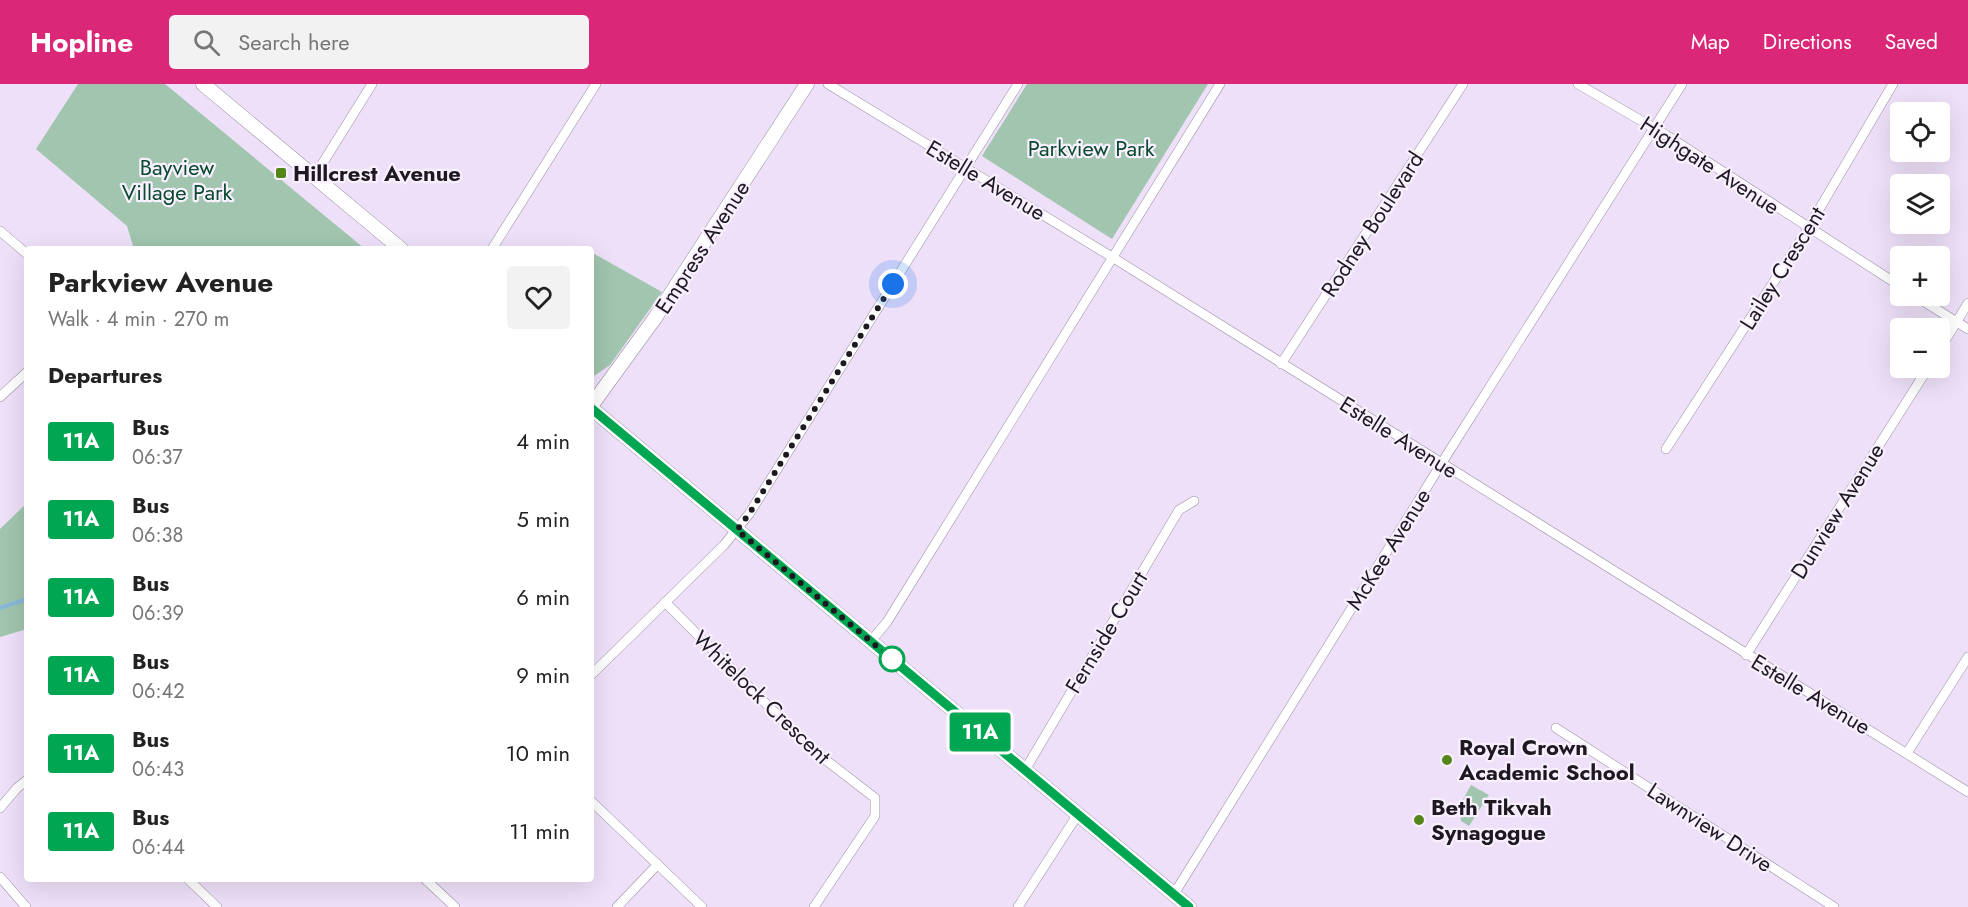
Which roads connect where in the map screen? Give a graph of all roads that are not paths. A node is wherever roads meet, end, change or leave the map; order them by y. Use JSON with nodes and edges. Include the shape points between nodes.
{"nodes":[{"id":1,"x":203,"y":84,"type":"edge"},
{"id":2,"x":372,"y":84,"type":"edge"},
{"id":3,"x":596,"y":84,"type":"edge"},
{"id":4,"x":807,"y":84,"type":"edge"},
{"id":5,"x":828,"y":84,"type":"edge"},
{"id":6,"x":1018,"y":84,"type":"edge"},
{"id":7,"x":1220,"y":84,"type":"edge"},
{"id":8,"x":1463,"y":84,"type":"edge"},
{"id":9,"x":1578,"y":84,"type":"edge"},
{"id":10,"x":1682,"y":84,"type":"edge"},
{"id":11,"x":1893,"y":84,"type":"edge"},
{"id":12,"x":1654,"y":128,"type":"junction"},
{"id":13,"x":965,"y":168,"type":"junction"},
{"id":14,"x":314,"y":177,"type":"junction"},
{"id":15,"x":1808,"y":228,"type":"junction"},
{"id":16,"x":0,"y":231,"type":"edge"},
{"id":17,"x":396,"y":246,"type":"edge"},
{"id":18,"x":494,"y":246,"type":"edge"},
{"id":19,"x":24,"y":252,"type":"edge"},
{"id":20,"x":1112,"y":256,"type":"junction"},
{"id":21,"x":1890,"y":280,"type":"edge"},
{"id":22,"x":1968,"y":303,"type":"edge"},
{"id":23,"x":1931,"y":306,"type":"edge"},
{"id":24,"x":1957,"y":322,"type":"junction"},
{"id":25,"x":1968,"y":329,"type":"edge"},
{"id":26,"x":1950,"y":333,"type":"edge"},
{"id":27,"x":1281,"y":364,"type":"junction"},
{"id":28,"x":24,"y":375,"type":"edge"},
{"id":29,"x":1922,"y":378,"type":"edge"},
{"id":30,"x":0,"y":397,"type":"edge"},
{"id":31,"x":594,"y":403,"type":"edge"},
{"id":32,"x":594,"y":410,"type":"edge"},
{"id":33,"x":1666,"y":449,"type":"dead end"},
{"id":34,"x":1442,"y":464,"type":"junction"},
{"id":35,"x":1194,"y":501,"type":"dead end"},
{"id":36,"x":737,"y":530,"type":"junction"},
{"id":37,"x":665,"y":602,"type":"junction"},
{"id":38,"x":871,"y":641,"type":"junction"},
{"id":39,"x":1746,"y":655,"type":"junction"},
{"id":40,"x":1968,"y":657,"type":"edge"},
{"id":41,"x":594,"y":672,"type":"edge"},
{"id":42,"x":1556,"y":728,"type":"dead end"},
{"id":43,"x":1907,"y":753,"type":"junction"},
{"id":44,"x":1025,"y":770,"type":"junction"},
{"id":45,"x":24,"y":782,"type":"edge"},
{"id":46,"x":1968,"y":792,"type":"edge"},
{"id":47,"x":594,"y":804,"type":"edge"},
{"id":48,"x":0,"y":808,"type":"edge"},
{"id":49,"x":1078,"y":814,"type":"junction"},
{"id":50,"x":658,"y":864,"type":"junction"},
{"id":51,"x":0,"y":877,"type":"edge"},
{"id":52,"x":191,"y":882,"type":"edge"},
{"id":53,"x":428,"y":882,"type":"edge"},
{"id":54,"x":1174,"y":894,"type":"junction"},
{"id":55,"x":26,"y":907,"type":"edge"},
{"id":56,"x":217,"y":907,"type":"edge"},
{"id":57,"x":454,"y":907,"type":"edge"},
{"id":58,"x":617,"y":907,"type":"edge"},
{"id":59,"x":702,"y":907,"type":"edge"},
{"id":60,"x":814,"y":907,"type":"edge"},
{"id":61,"x":1018,"y":907,"type":"edge"},
{"id":62,"x":1190,"y":907,"type":"edge"},
{"id":63,"x":1834,"y":907,"type":"edge"}],
"edges":[{"from":1,"to":14,"type":"main road"},
{"from":2,"to":14,"type":"street"},
{"from":3,"to":18,"type":"street"},
{"from":4,"to":31,"type":"main road","name":"Empress Avenue","via":[[655,318]]},
{"from":5,"to":13,"type":"street","name":"Estelle Avenue"},
{"from":6,"to":13,"type":"street"},
{"from":7,"to":20,"type":"street"},
{"from":8,"to":27,"type":"street","name":"Rodney Boulevard"},
{"from":9,"to":12,"type":"street","name":"Highgate Avenue"},
{"from":10,"to":12,"type":"street","name":"McKee Avenue"},
{"from":11,"to":15,"type":"street","name":"Lailey Crescent"},
{"from":12,"to":15,"type":"street","name":"Highgate Avenue"},
{"from":12,"to":34,"type":"street","name":"McKee Avenue"},
{"from":13,"to":20,"type":"street","name":"Estelle Avenue"},
{"from":13,"to":36,"type":"street"},
{"from":14,"to":17,"type":"main road"},
{"from":15,"to":21,"type":"street","name":"Highgate Avenue"},
{"from":15,"to":33,"type":"street","name":"Lailey Crescent"},
{"from":16,"to":19,"type":"street"},
{"from":20,"to":27,"type":"street","name":"Estelle Avenue"},
{"from":20,"to":38,"type":"street","via":[[887,622]]},
{"from":22,"to":24,"type":"street"},
{"from":23,"to":24,"type":"street"},
{"from":24,"to":25,"type":"street"},
{"from":24,"to":26,"type":"street"},
{"from":27,"to":34,"type":"street","name":"Estelle Avenue"},
{"from":28,"to":30,"type":"street"},
{"from":29,"to":39,"type":"street","name":"Dunview Avenue"},
{"from":32,"to":36,"type":"main road"},
{"from":34,"to":39,"type":"street","name":"Estelle Avenue"},
{"from":34,"to":54,"type":"street","name":"McKee Avenue"},
{"from":35,"to":44,"type":"street","name":"Fernside Court","via":[[1179,510]]},
{"from":36,"to":37,"type":"street"},
{"from":36,"to":38,"type":"main road"},
{"from":37,"to":41,"type":"street"},
{"from":37,"to":60,"type":"street","name":"Whitelock Crescent","via":[[809,747],[875,798],[875,816]]},
{"from":38,"to":44,"type":"main road"},
{"from":39,"to":43,"type":"street","name":"Estelle Avenue"},
{"from":40,"to":43,"type":"street"},
{"from":42,"to":63,"type":"street","name":"Lawnview Drive"},
{"from":43,"to":46,"type":"street","name":"Estelle Avenue"},
{"from":44,"to":49,"type":"main road"},
{"from":45,"to":48,"type":"street"},
{"from":47,"to":50,"type":"street"},
{"from":49,"to":54,"type":"main road"},
{"from":49,"to":61,"type":"street"},
{"from":50,"to":58,"type":"street"},
{"from":50,"to":59,"type":"street"},
{"from":51,"to":55,"type":"street"},
{"from":52,"to":56,"type":"street"},
{"from":53,"to":57,"type":"street"},
{"from":54,"to":62,"type":"main road"}]}
